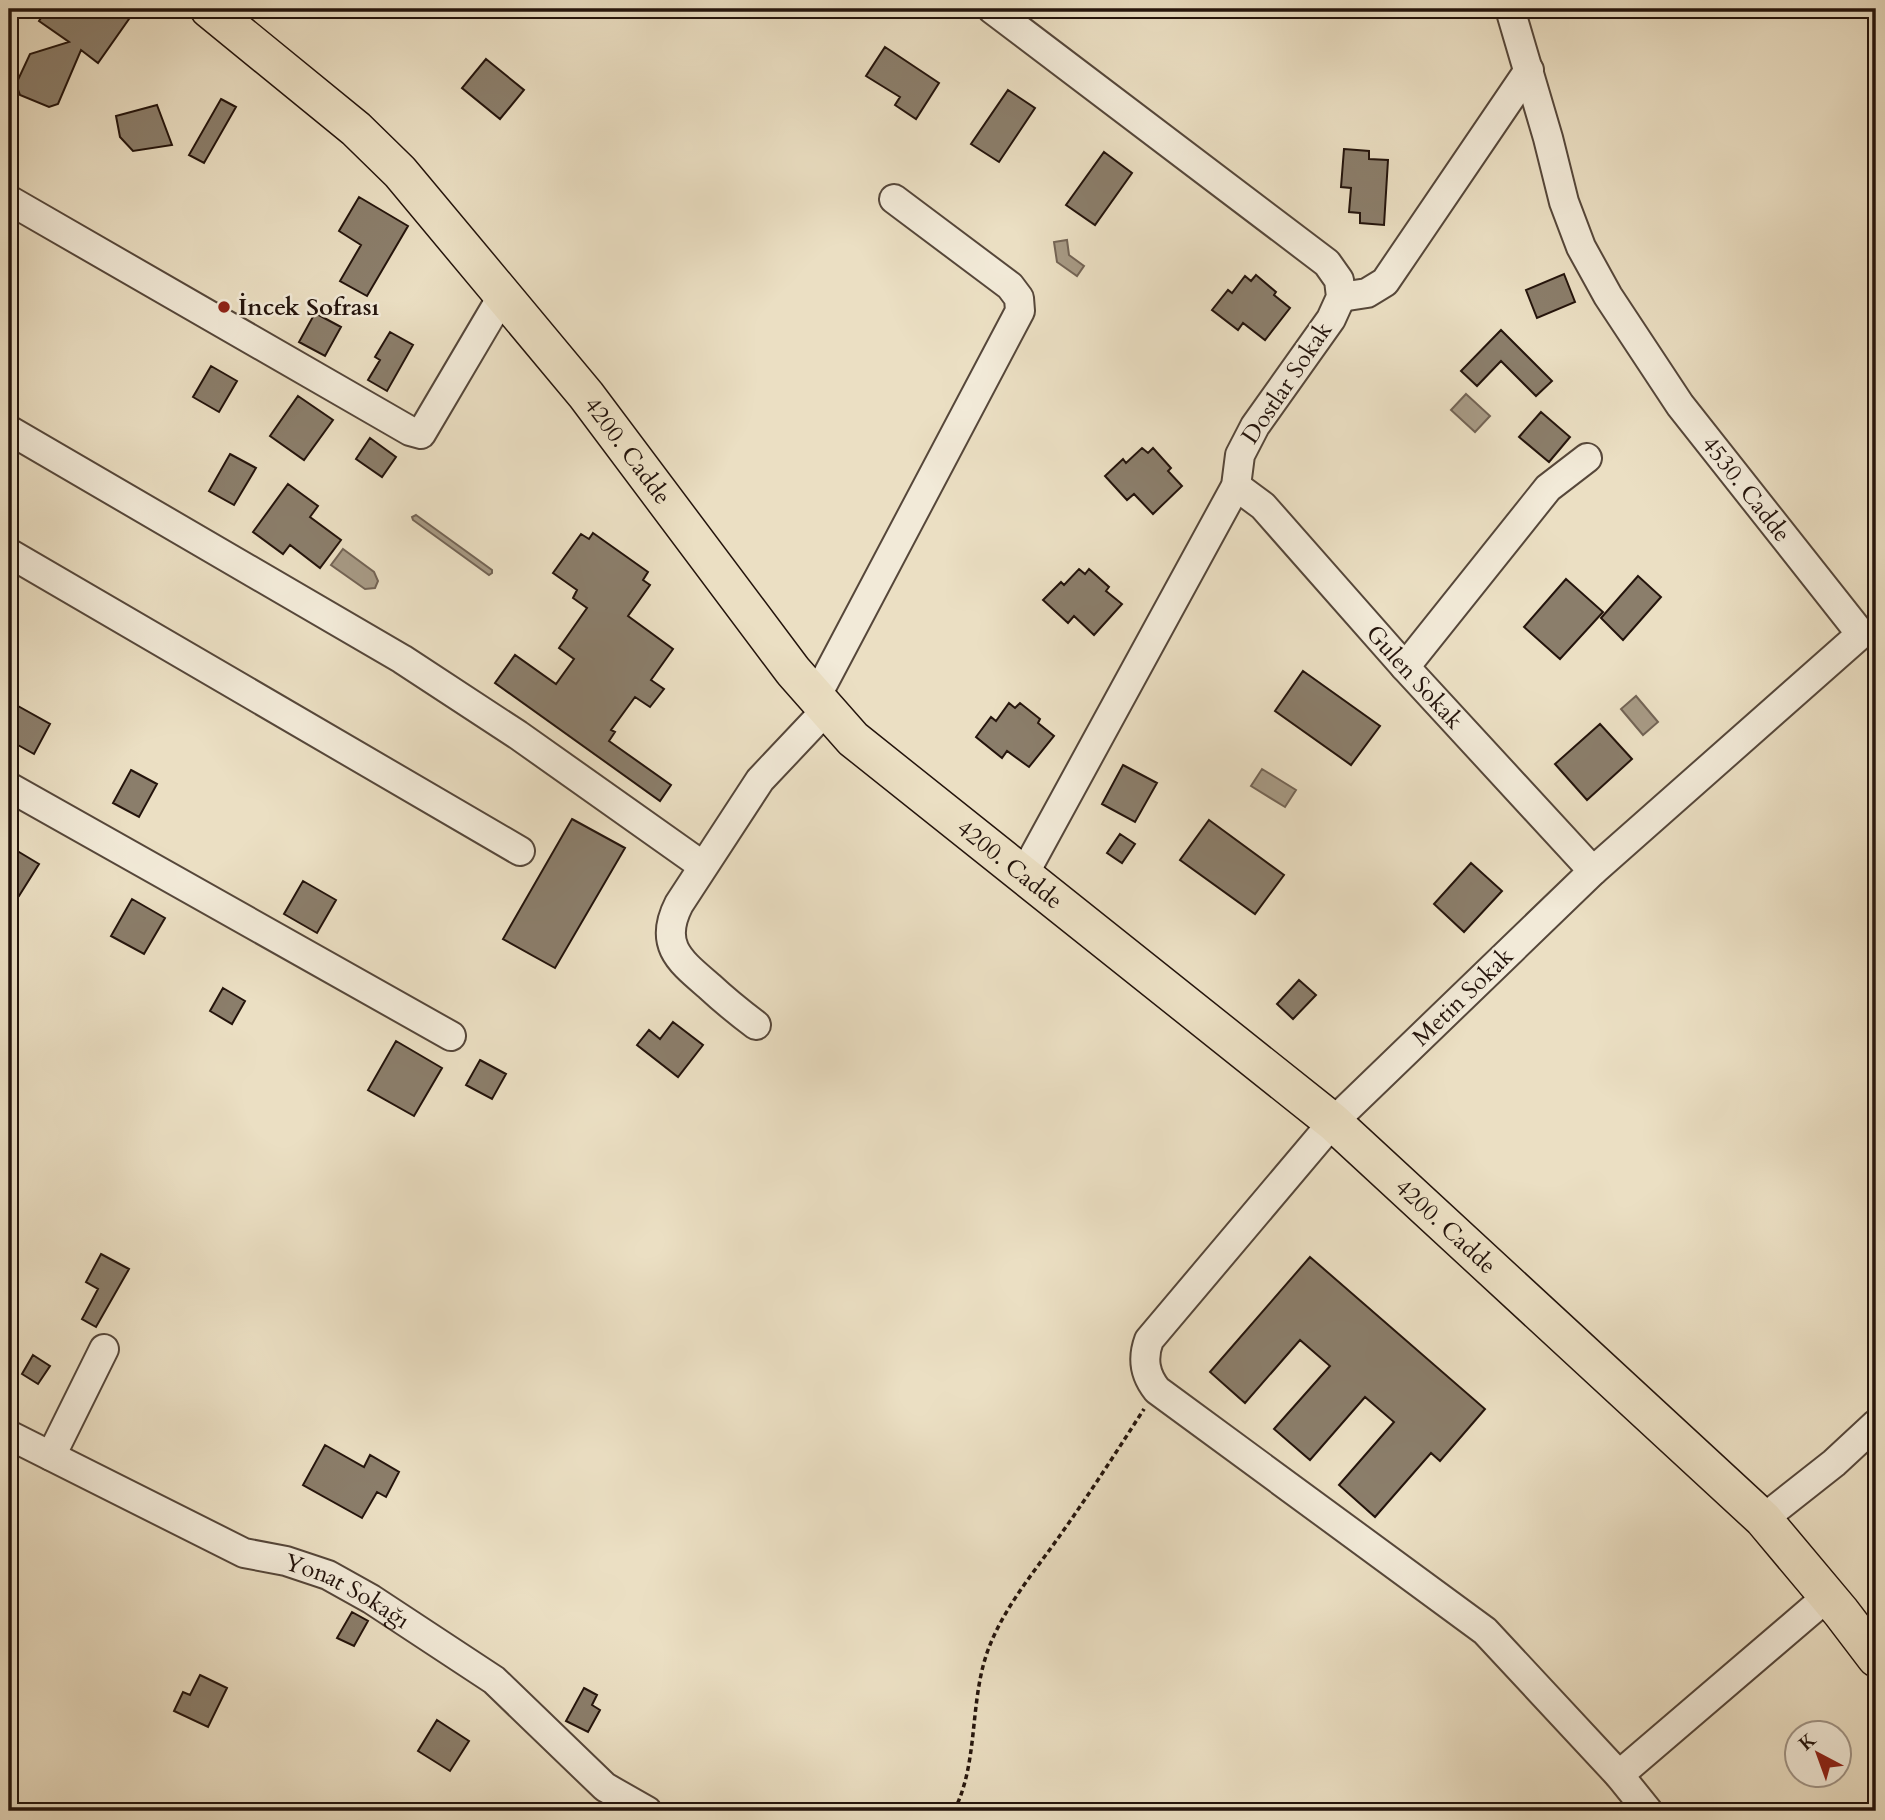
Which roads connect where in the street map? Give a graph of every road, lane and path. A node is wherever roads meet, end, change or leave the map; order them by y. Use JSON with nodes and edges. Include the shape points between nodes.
{"nodes":[{"id":1,"x":209,"y":9,"type":"edge"},
{"id":2,"x":992,"y":9,"type":"edge"},
{"id":3,"x":1510,"y":9,"type":"edge"},
{"id":4,"x":1529,"y":70,"type":"junction"},
{"id":5,"x":894,"y":199,"type":"dead end"},
{"id":6,"x":9,"y":200,"type":"edge"},
{"id":7,"x":503,"y":295,"type":"junction"},
{"id":8,"x":1341,"y":298,"type":"junction"},
{"id":9,"x":9,"y":430,"type":"edge"},
{"id":10,"x":1587,"y":458,"type":"dead end"},
{"id":11,"x":1236,"y":486,"type":"junction"},
{"id":12,"x":9,"y":553,"type":"edge"},
{"id":13,"x":1869,"y":628,"type":"edge"},
{"id":14,"x":1405,"y":667,"type":"junction"},
{"id":15,"x":821,"y":703,"type":"junction"},
{"id":16,"x":9,"y":787,"type":"edge"},
{"id":17,"x":520,"y":851,"type":"dead end"},
{"id":18,"x":703,"y":866,"type":"junction"},
{"id":19,"x":1593,"y":871,"type":"junction"},
{"id":20,"x":1024,"y":874,"type":"junction"},
{"id":21,"x":756,"y":1025,"type":"dead end"},
{"id":22,"x":451,"y":1035,"type":"dead end"},
{"id":23,"x":1334,"y":1122,"type":"junction"},
{"id":24,"x":104,"y":1349,"type":"dead end"},
{"id":25,"x":1157,"y":1390,"type":"junction"},
{"id":26,"x":1876,"y":1424,"type":"edge"},
{"id":27,"x":9,"y":1435,"type":"edge"},
{"id":28,"x":51,"y":1456,"type":"junction"},
{"id":29,"x":1763,"y":1519,"type":"junction"},
{"id":30,"x":1828,"y":1596,"type":"junction"},
{"id":31,"x":1876,"y":1658,"type":"edge"},
{"id":32,"x":1619,"y":1775,"type":"junction"},
{"id":33,"x":647,"y":1811,"type":"edge"},
{"id":34,"x":954,"y":1811,"type":"edge"},
{"id":35,"x":1648,"y":1811,"type":"edge"}],
"edges":[{"from":1,"to":7,"type":"main road","name":"4200. Cadde","via":[[356,129],[400,172]]},
{"from":2,"to":8,"type":"street","name":"Dostlar Sokak","via":[[1327,263],[1339,280]]},
{"from":3,"to":4,"type":"street","name":"4530. Cadde"},
{"from":4,"to":8,"type":"street","via":[[1385,282],[1367,293]]},
{"from":4,"to":13,"type":"street","name":"4530. Cadde","via":[[1564,202],[1581,247],[1608,296],[1680,405]]},
{"from":5,"to":15,"type":"street","via":[[1010,286],[1019,298],[1020,311]]},
{"from":6,"to":7,"type":"street","via":[[410,431],[421,433]]},
{"from":7,"to":15,"type":"main road","name":"4200. Cadde","via":[[586,395]]},
{"from":8,"to":11,"type":"street","name":"Dostlar Sokak","via":[[1255,426],[1240,454]]},
{"from":9,"to":18,"type":"street","via":[[413,666]]},
{"from":10,"to":14,"type":"street","via":[[1548,488]]},
{"from":11,"to":14,"type":"street","name":"Gulen Sokak","via":[[1263,506]]},
{"from":11,"to":20,"type":"street","name":"Dostlar Sokak"},
{"from":12,"to":17,"type":"street"},
{"from":13,"to":19,"type":"street","name":"4530. Cadde"},
{"from":14,"to":19,"type":"street","name":"Gulen Sokak"},
{"from":15,"to":18,"type":"street","via":[[760,780]]},
{"from":15,"to":20,"type":"main road","name":"4200. Cadde","via":[[853,739]]},
{"from":16,"to":22,"type":"street"},
{"from":18,"to":21,"type":"street","via":[[674,914],[672,946],[680,961]]},
{"from":19,"to":23,"type":"street","name":"Metin Sokak"},
{"from":20,"to":23,"type":"main road","name":"4200. Cadde"},
{"from":23,"to":25,"type":"street","name":"Metin Sokak","via":[[1149,1340],[1145,1367]]},
{"from":23,"to":29,"type":"main road","name":"4200. Cadde"},
{"from":24,"to":28,"type":"street"},
{"from":25,"to":32,"type":"street","via":[[1485,1631]]},
{"from":25,"to":34,"type":"path","via":[[994,1636],[982,1670],[966,1773]]},
{"from":26,"to":29,"type":"street"},
{"from":27,"to":28,"type":"street","name":"Yonat Sokağı"},
{"from":28,"to":33,"type":"street","name":"Yonat Sokağı","via":[[244,1553],[328,1575],[371,1598],[494,1680],[605,1787]]},
{"from":29,"to":30,"type":"main road","name":"4200. Cadde"},
{"from":30,"to":31,"type":"main road","name":"4200. Cadde"},
{"from":30,"to":32,"type":"street"},
{"from":32,"to":35,"type":"street"}]}
